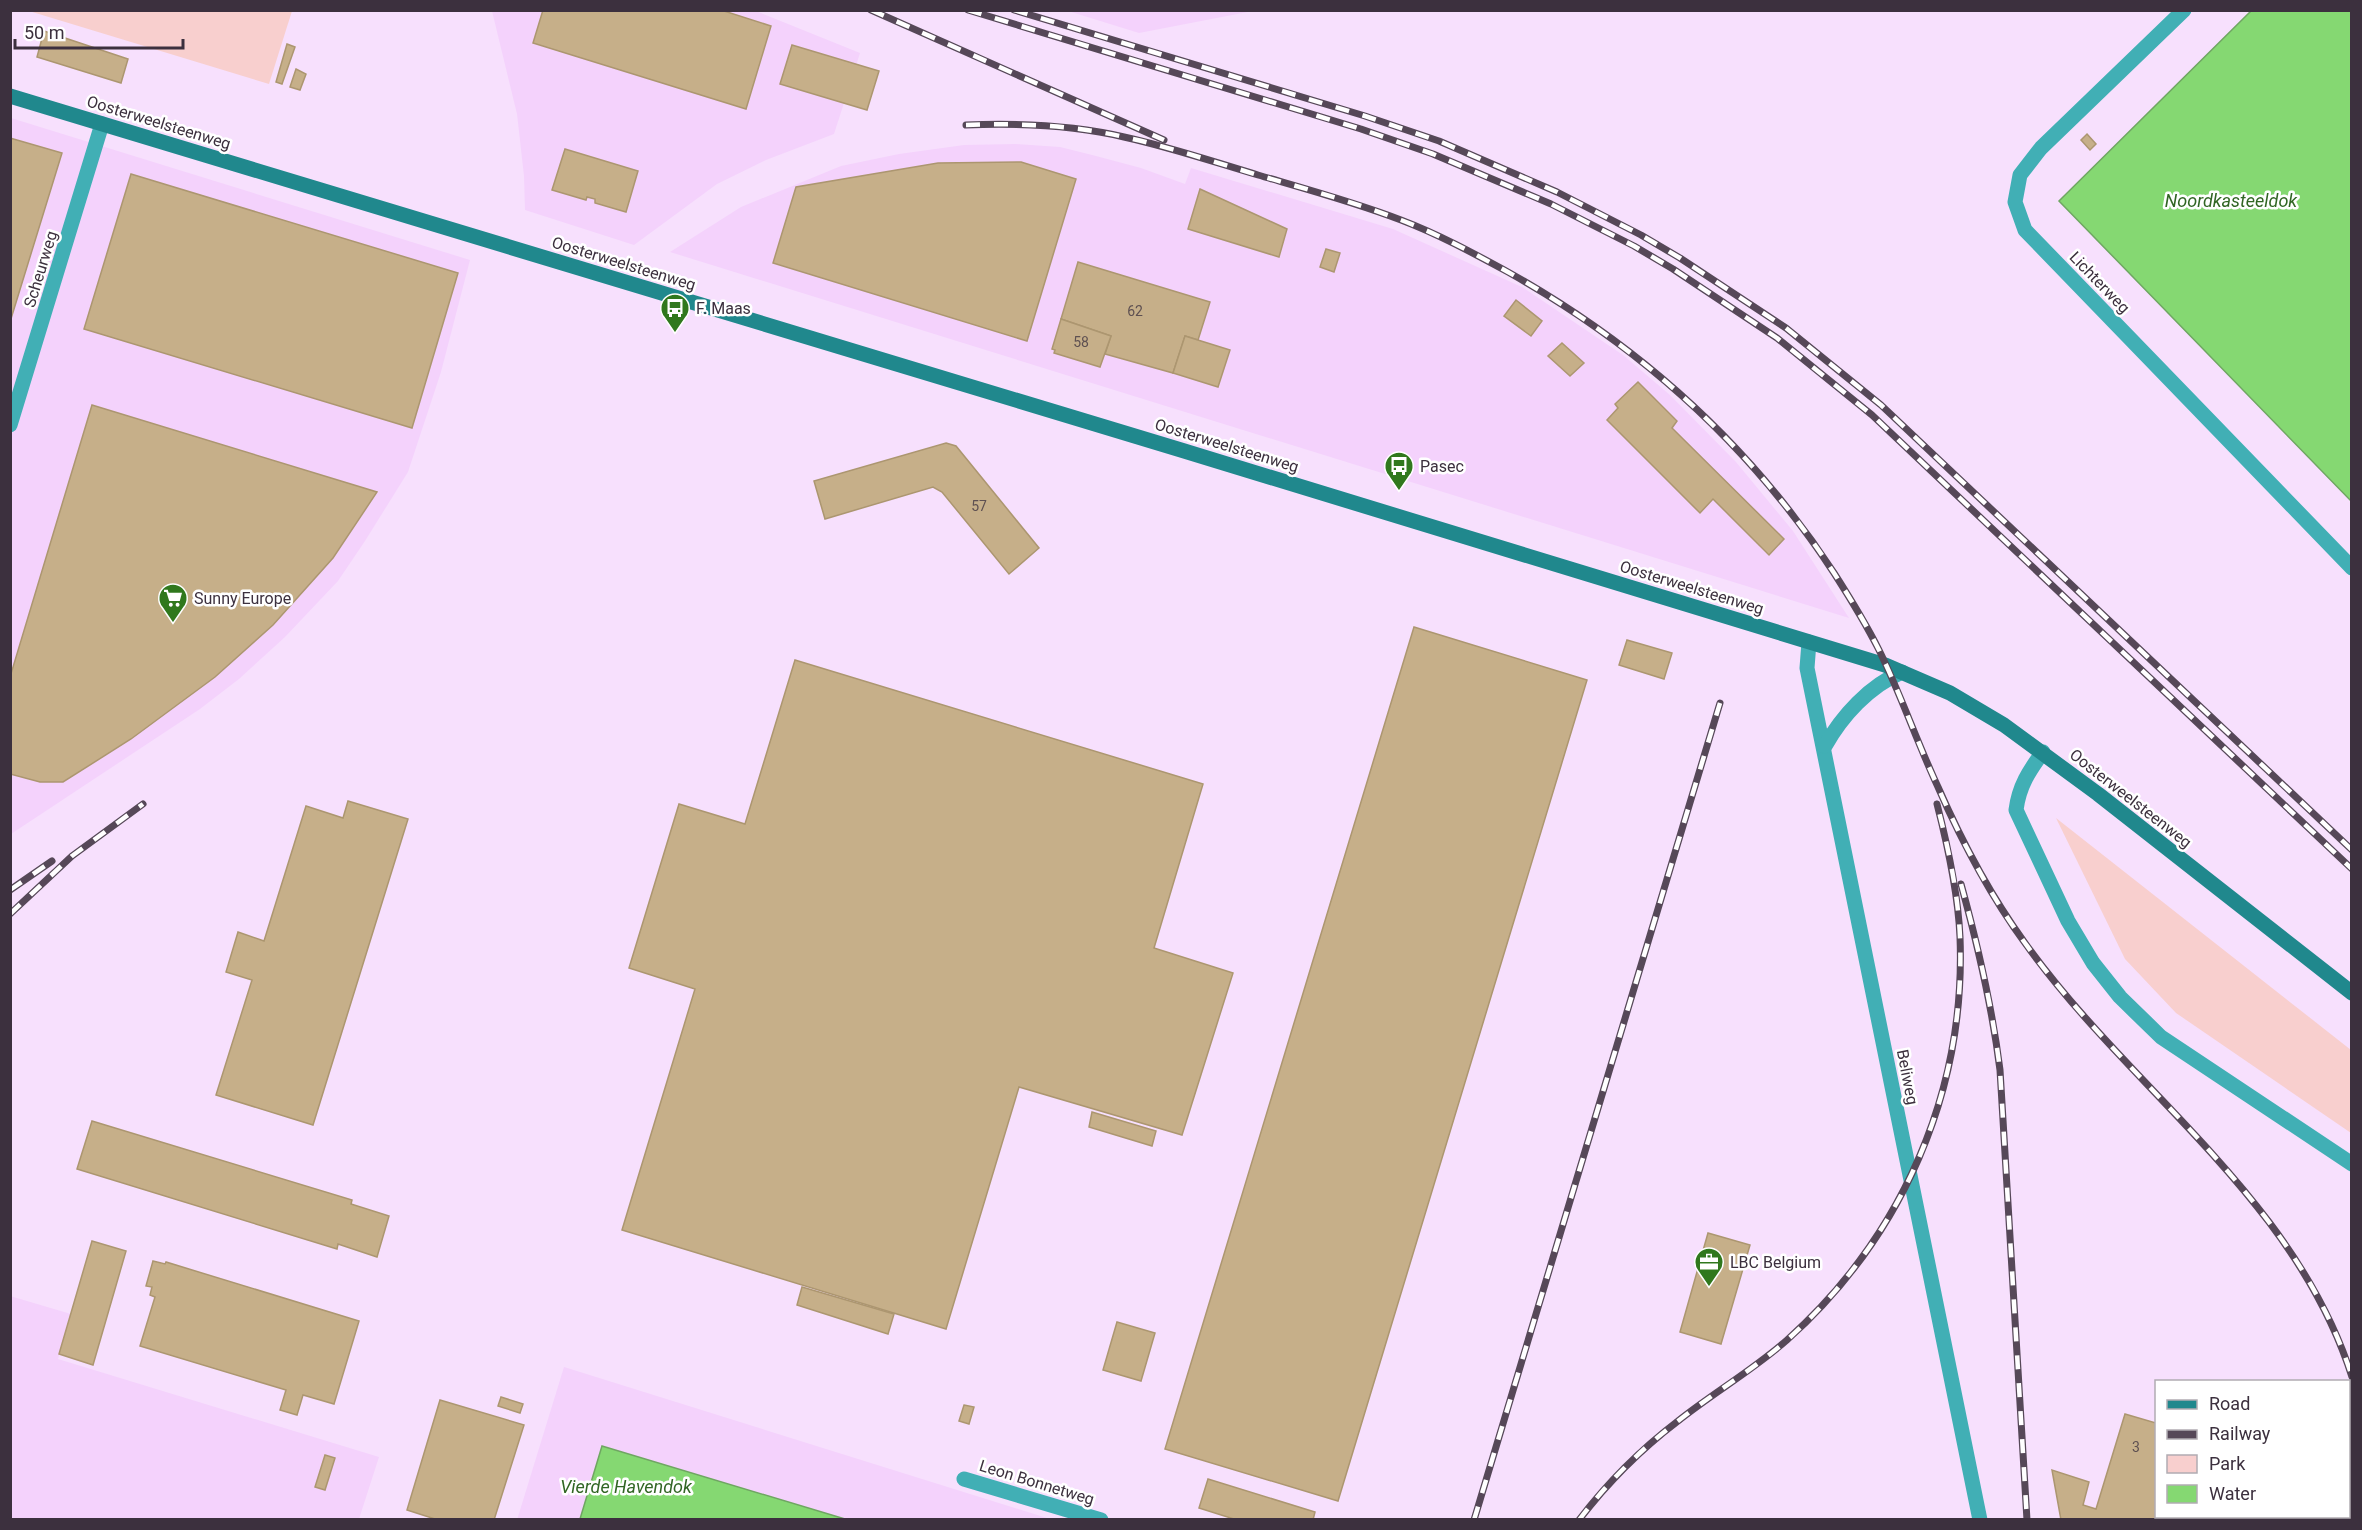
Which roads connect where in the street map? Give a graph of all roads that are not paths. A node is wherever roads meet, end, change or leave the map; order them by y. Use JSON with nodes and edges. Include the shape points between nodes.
{"nodes":[{"id":1,"x":2184,"y":10,"type":"edge"},
{"id":2,"x":10,"y":96,"type":"edge"},
{"id":3,"x":102,"y":124,"type":"junction"},
{"id":4,"x":10,"y":425,"type":"edge"},
{"id":5,"x":2352,"y":568,"type":"edge"},
{"id":6,"x":1809,"y":642,"type":"junction"},
{"id":7,"x":1902,"y":672,"type":"junction"},
{"id":8,"x":1825,"y":746,"type":"junction"},
{"id":9,"x":2043,"y":752,"type":"junction"},
{"id":10,"x":2352,"y":993,"type":"edge"},
{"id":11,"x":2352,"y":1164,"type":"edge"},
{"id":12,"x":964,"y":1479,"type":"dead end"},
{"id":13,"x":1101,"y":1520,"type":"edge"},
{"id":14,"x":1980,"y":1520,"type":"edge"}],
"edges":[{"from":1,"to":5,"type":"street","name":"Lichterweg","via":[[2041,148],[2020,175],[2015,202],[2025,230]]},
{"from":2,"to":3,"type":"main road","name":"Oosterweelsteenweg"},
{"from":3,"to":4,"type":"street","name":"Scheurweg"},
{"from":3,"to":6,"type":"main road","name":"Oosterweelsteenweg"},
{"from":6,"to":7,"type":"main road","name":"Oosterweelsteenweg"},
{"from":6,"to":8,"type":"street","name":"Beliweg","via":[[1807,668]]},
{"from":7,"to":8,"type":"street","via":[[1855,706]]},
{"from":7,"to":9,"type":"main road","name":"Oosterweelsteenweg","via":[[1959,698]]},
{"from":8,"to":14,"type":"street","name":"Beliweg"},
{"from":9,"to":10,"type":"main road","name":"Oosterweelsteenweg"},
{"from":9,"to":11,"type":"street","via":[[2025,777],[2016,810],[2068,921],[2093,963],[2120,997],[2161,1037]]},
{"from":12,"to":13,"type":"street","name":"Leon Bonnetweg"}]}
